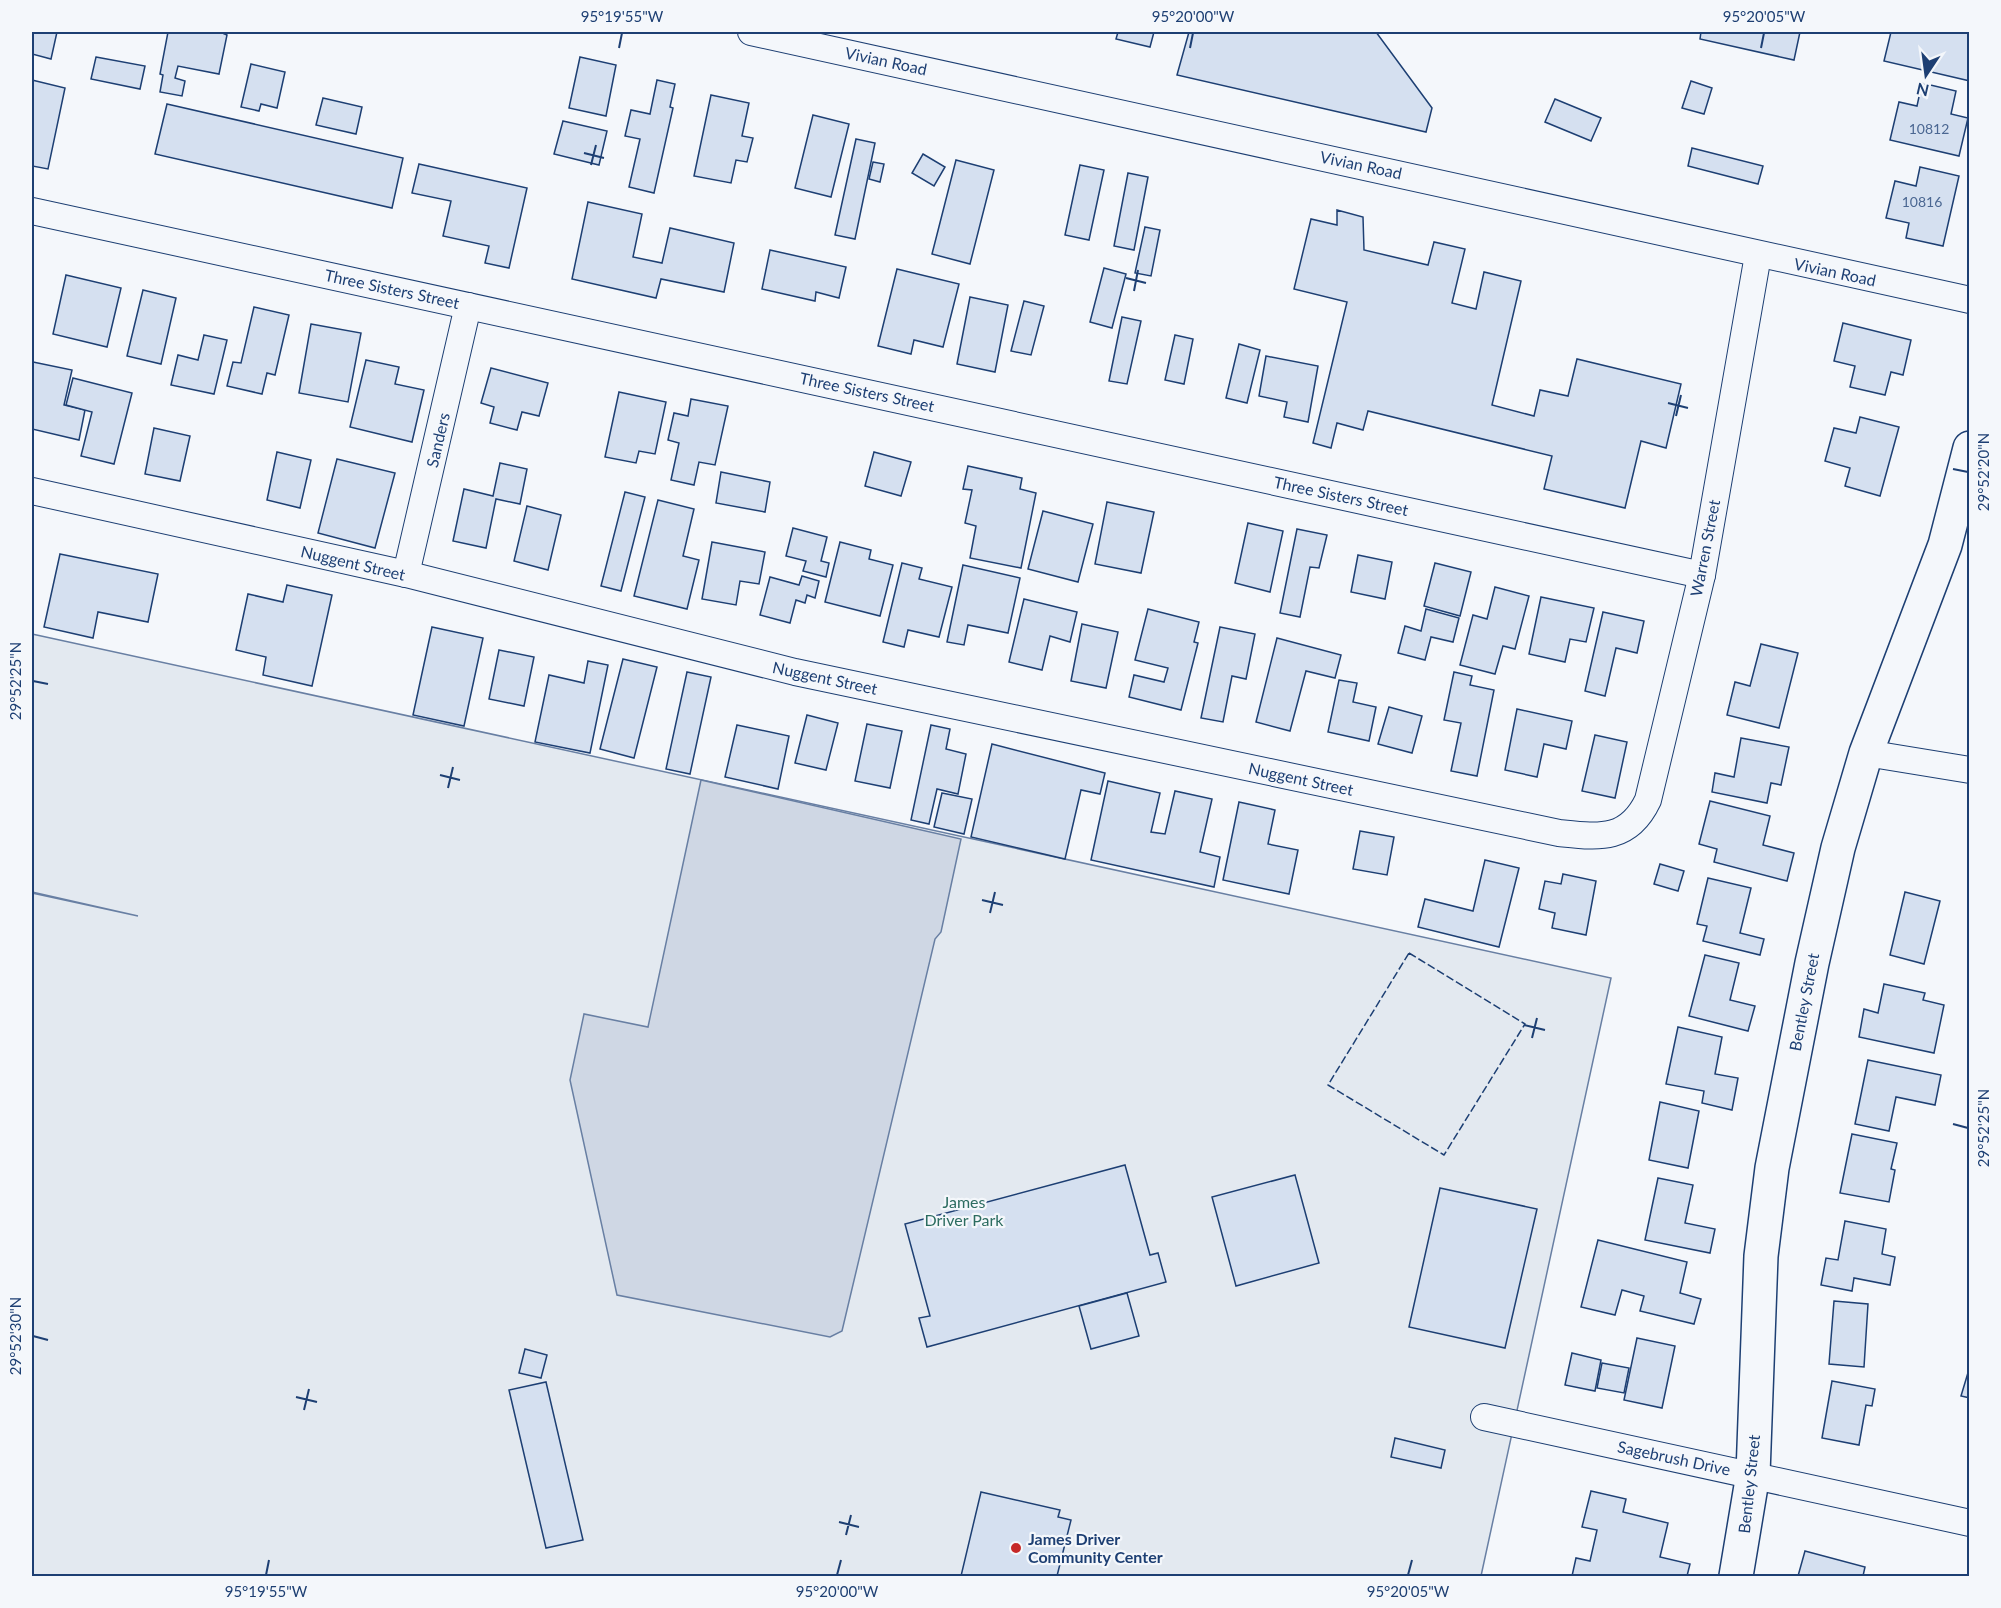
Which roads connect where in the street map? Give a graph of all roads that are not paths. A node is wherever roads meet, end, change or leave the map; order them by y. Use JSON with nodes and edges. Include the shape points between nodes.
{"nodes":[{"id":1,"x":751,"y":32,"type":"edge"},
{"id":2,"x":32,"y":211,"type":"edge"},
{"id":3,"x":1758,"y":255,"type":"junction"},
{"id":4,"x":1970,"y":300,"type":"edge"},
{"id":5,"x":468,"y":306,"type":"junction"},
{"id":6,"x":1970,"y":447,"type":"edge"},
{"id":7,"x":32,"y":491,"type":"edge"},
{"id":8,"x":406,"y":574,"type":"junction"},
{"id":9,"x":1702,"y":575,"type":"junction"},
{"id":10,"x":1866,"y":753,"type":"junction"},
{"id":11,"x":1970,"y":770,"type":"edge"},
{"id":12,"x":1623,"y":830,"type":"joint"},
{"id":13,"x":1484,"y":1417,"type":"dead end"},
{"id":14,"x":1753,"y":1474,"type":"junction"},
{"id":15,"x":1970,"y":1523,"type":"edge"},
{"id":16,"x":1736,"y":1576,"type":"edge"}],
"edges":[{"from":1,"to":3,"type":"street","name":"Vivian Road","via":[[1479,190]]},
{"from":2,"to":5,"type":"street","name":"Three Sisters Street"},
{"from":3,"to":4,"type":"street","name":"Vivian Road"},
{"from":3,"to":9,"type":"street","name":"Warren Street"},
{"from":5,"to":8,"type":"street","name":"Sanders"},
{"from":5,"to":9,"type":"street","name":"Three Sisters Street"},
{"from":6,"to":10,"type":"street","name":"Bentley Street","via":[[1945,545]]},
{"from":7,"to":8,"type":"street","name":"Nuggent Street"},
{"from":8,"to":12,"type":"street","name":"Nuggent Street","via":[[830,680],[1559,833],[1598,837]]},
{"from":9,"to":12,"type":"street","name":"Warren Street","via":[[1648,800],[1642,812]]},
{"from":10,"to":11,"type":"street"},
{"from":10,"to":14,"type":"street","name":"Bentley Street","via":[[1838,848],[1772,1168],[1761,1256]]},
{"from":13,"to":14,"type":"street","name":"Sagebrush Drive"},
{"from":14,"to":15,"type":"street","name":"Sagebrush Drive"},
{"from":14,"to":16,"type":"street","name":"Bentley Street"}]}
